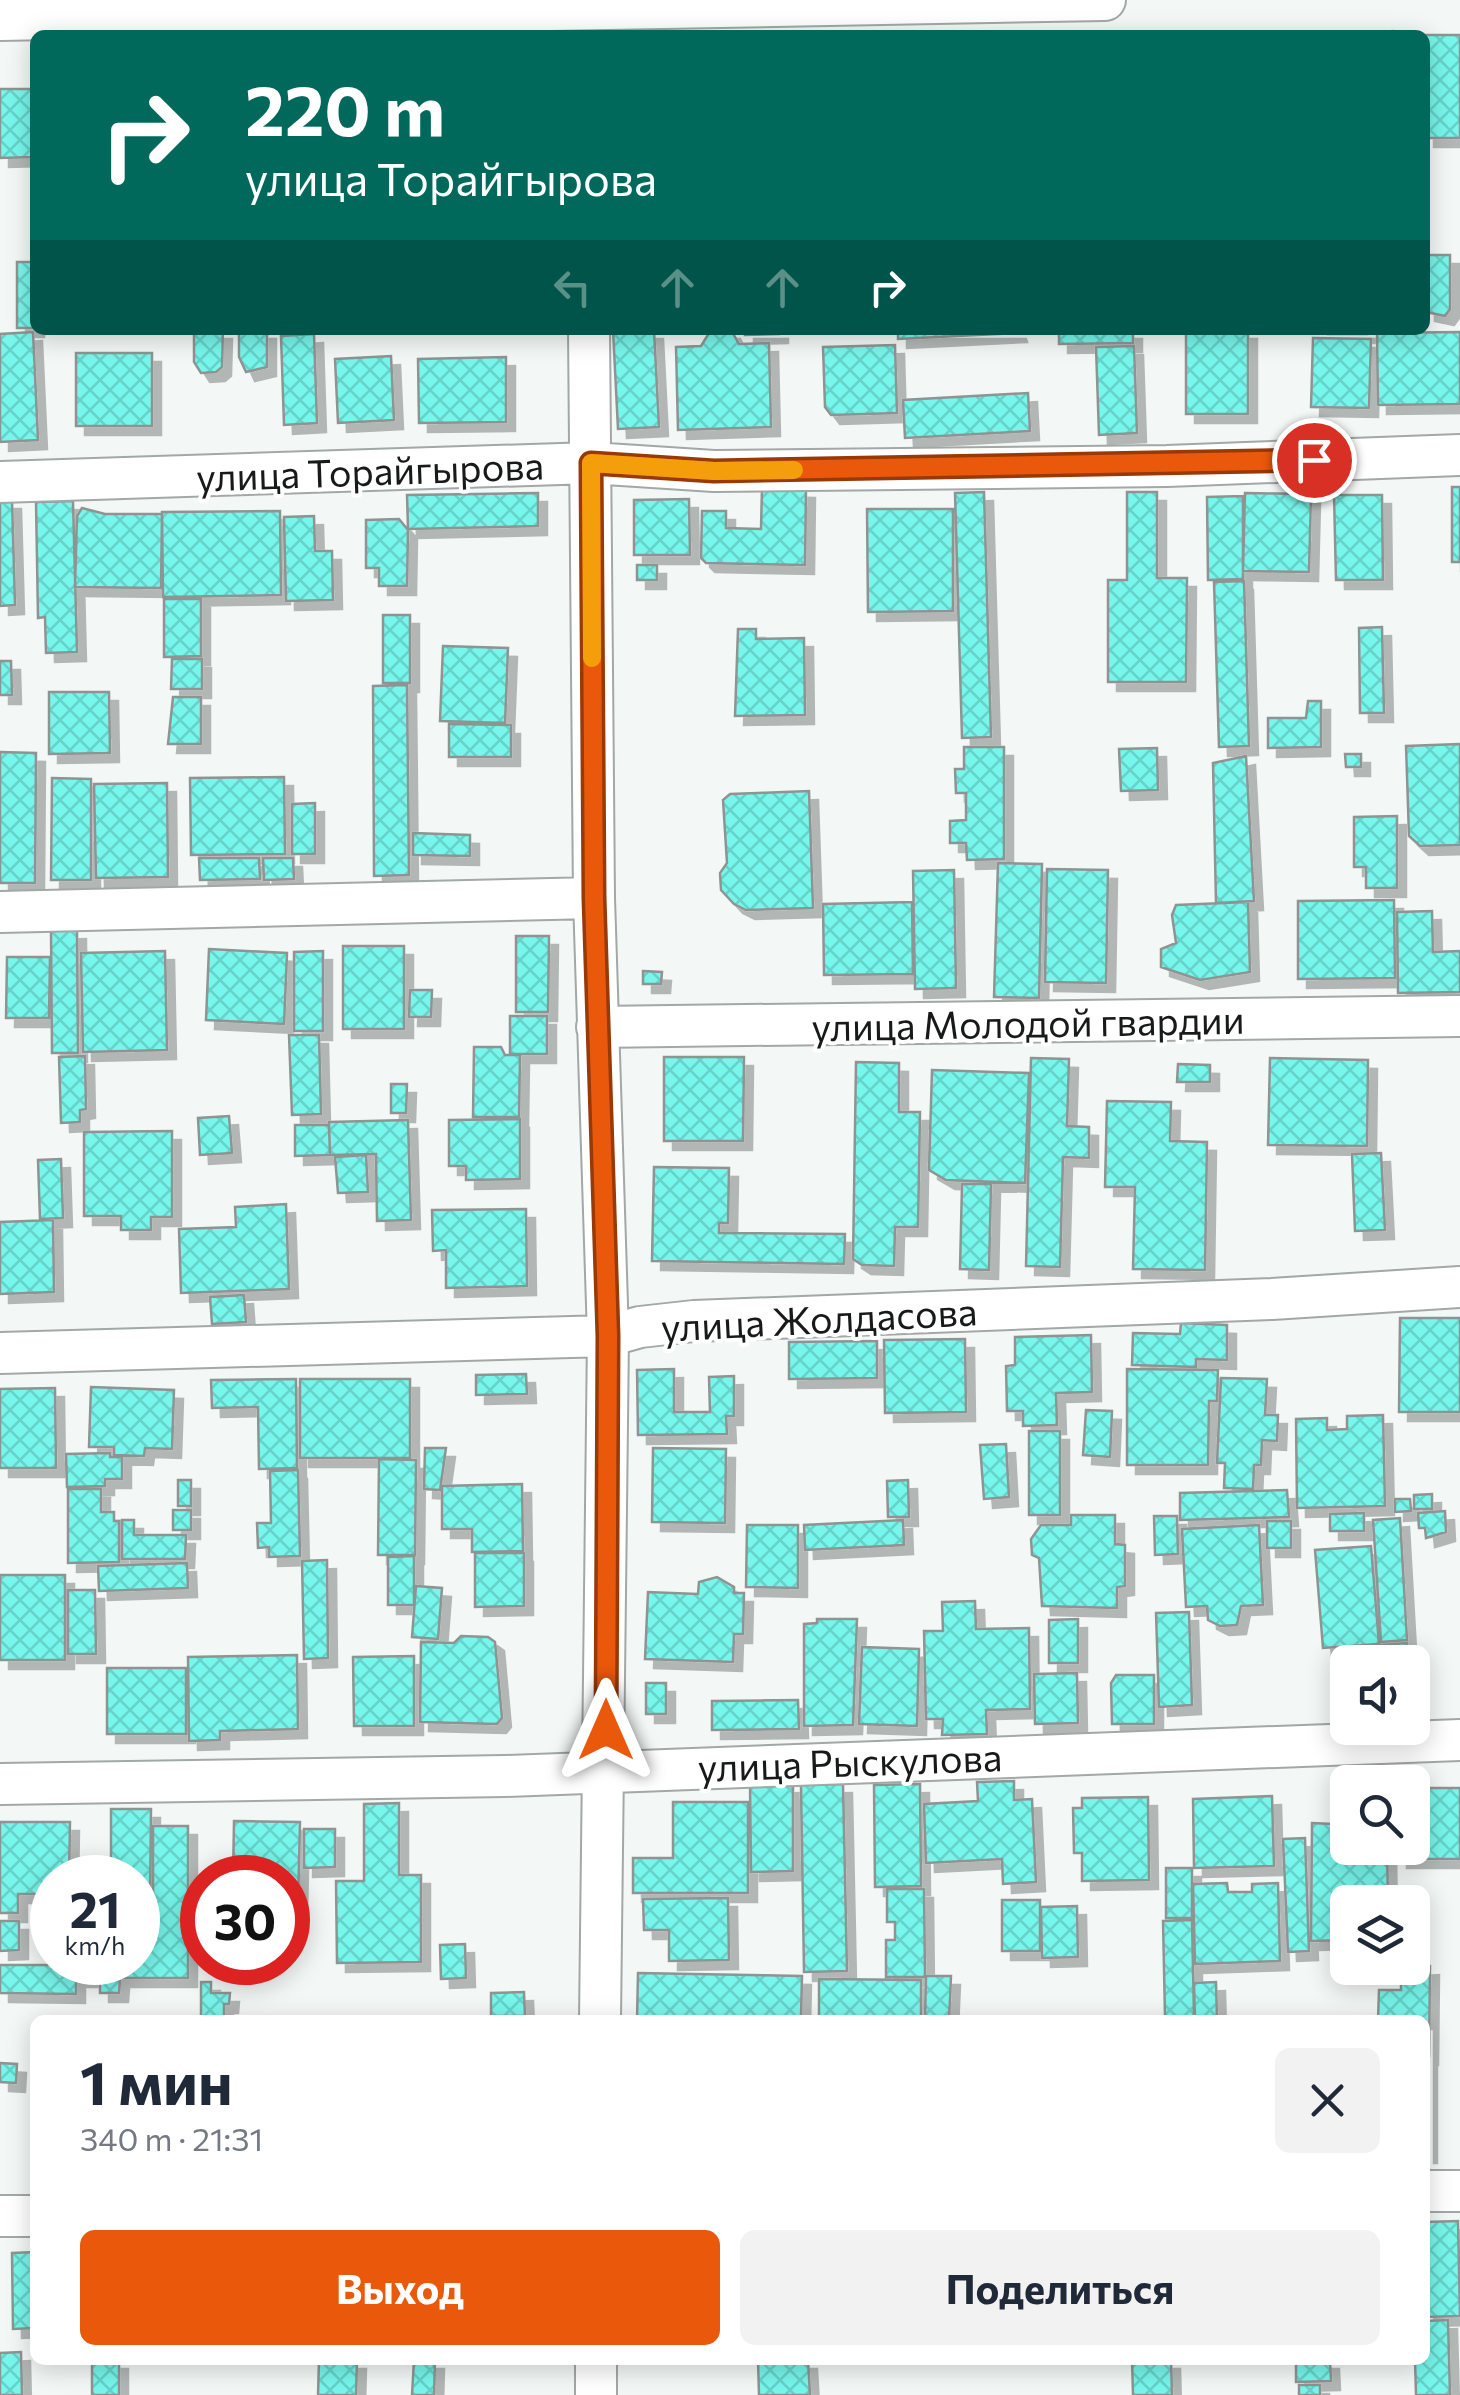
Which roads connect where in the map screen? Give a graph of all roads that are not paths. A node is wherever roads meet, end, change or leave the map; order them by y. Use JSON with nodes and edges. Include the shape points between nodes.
{"nodes":[{"id":1,"x":1105,"y":0,"type":"edge"},
{"id":2,"x":584,"y":14,"type":"edge"},
{"id":3,"x":0,"y":20,"type":"edge"},
{"id":4,"x":589,"y":335,"type":"edge"},
{"id":5,"x":1460,"y":456,"type":"edge"},
{"id":6,"x":591,"y":463,"type":"junction"},
{"id":7,"x":0,"y":482,"type":"edge"},
{"id":8,"x":594,"y":898,"type":"junction"},
{"id":9,"x":0,"y":912,"type":"edge"},
{"id":10,"x":1460,"y":1016,"type":"edge"},
{"id":11,"x":597,"y":1027,"type":"junction"},
{"id":12,"x":1460,"y":1287,"type":"edge"},
{"id":13,"x":608,"y":1336,"type":"junction"},
{"id":14,"x":0,"y":1353,"type":"edge"},
{"id":15,"x":1460,"y":1740,"type":"edge"},
{"id":16,"x":605,"y":1770,"type":"junction"},
{"id":17,"x":0,"y":1784,"type":"edge"},
{"id":18,"x":600,"y":2015,"type":"edge"},
{"id":19,"x":1430,"y":2191,"type":"edge"},
{"id":20,"x":1460,"y":2191,"type":"edge"},
{"id":21,"x":0,"y":2216,"type":"edge"},
{"id":22,"x":30,"y":2216,"type":"edge"},
{"id":23,"x":596,"y":2365,"type":"edge"},
{"id":24,"x":596,"y":2395,"type":"edge"}],
"edges":[{"from":1,"to":2,"type":"street"},
{"from":2,"to":3,"type":"street"},
{"from":4,"to":6,"type":"street"},
{"from":5,"to":6,"type":"street","name":"улица Торайгырова","via":[[714,471]]},
{"from":6,"to":7,"type":"street","name":"улица Торайгырова"},
{"from":6,"to":8,"type":"street"},
{"from":8,"to":9,"type":"street"},
{"from":8,"to":11,"type":"street"},
{"from":10,"to":11,"type":"street","name":"улица Молодой гвардии"},
{"from":11,"to":13,"type":"street"},
{"from":12,"to":13,"type":"street","name":"улица Жолдасова","via":[[694,1321]]},
{"from":13,"to":14,"type":"street","name":"улица Жолдасова"},
{"from":13,"to":16,"type":"street"},
{"from":15,"to":16,"type":"street","name":"улица Рыскулова"},
{"from":16,"to":17,"type":"street","name":"улица Рыскулова"},
{"from":16,"to":18,"type":"street"},
{"from":19,"to":20,"type":"street"},
{"from":21,"to":22,"type":"street"},
{"from":23,"to":24,"type":"street"}]}
